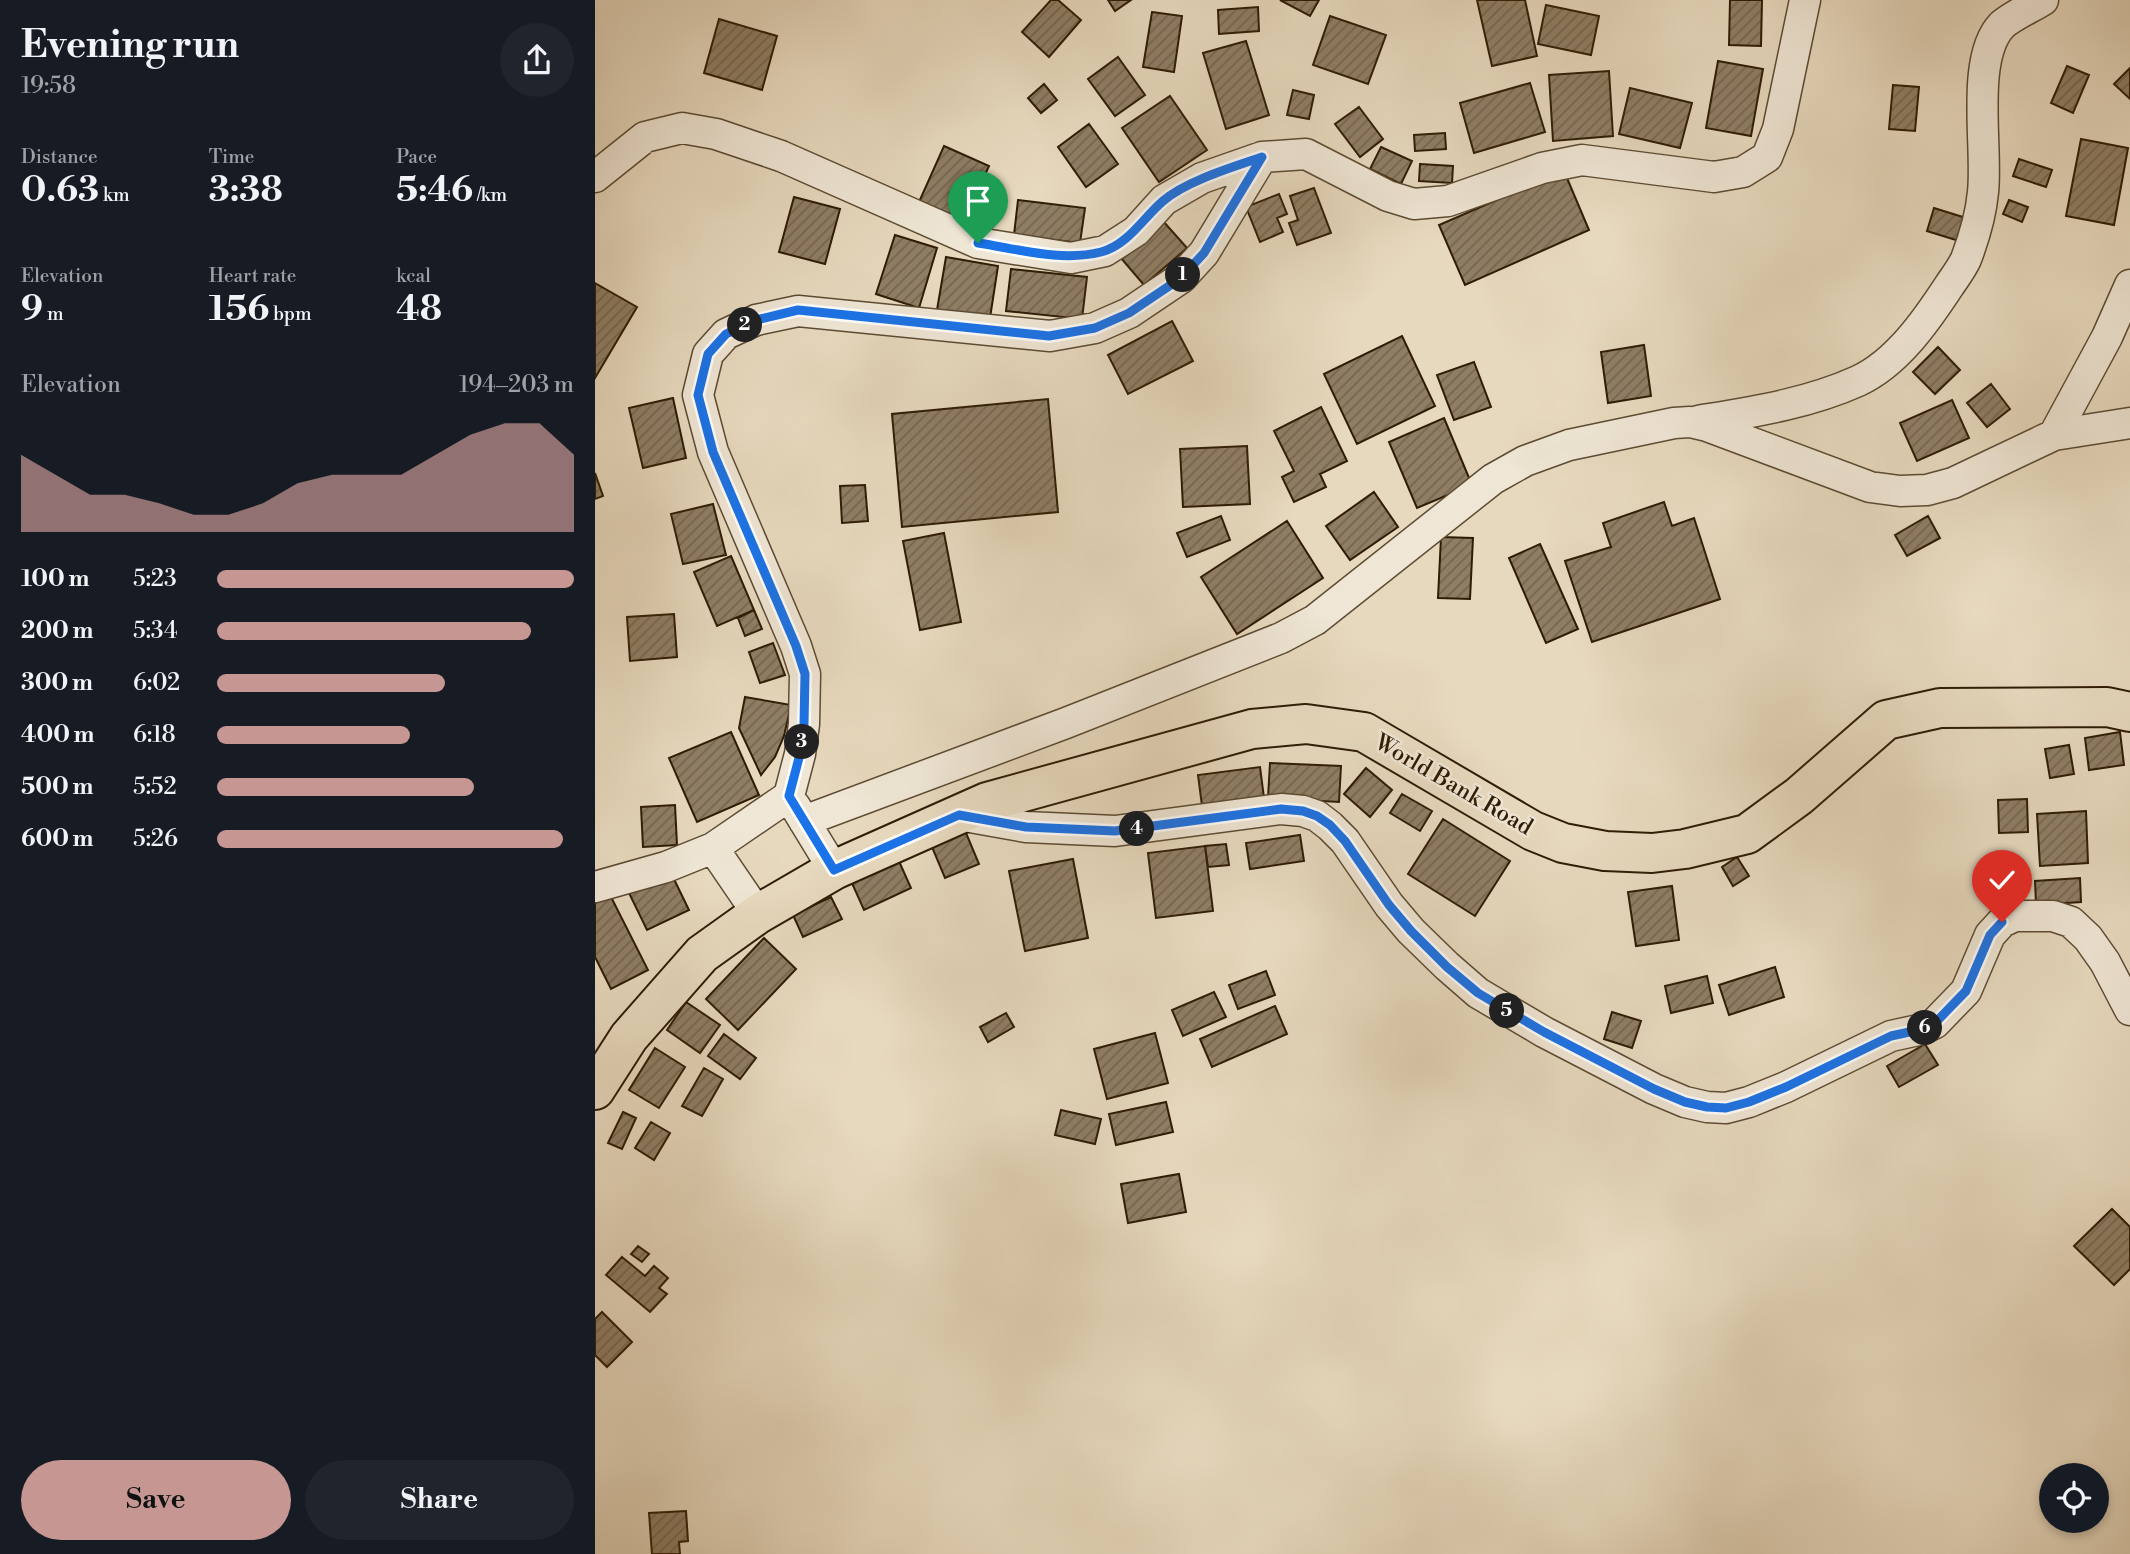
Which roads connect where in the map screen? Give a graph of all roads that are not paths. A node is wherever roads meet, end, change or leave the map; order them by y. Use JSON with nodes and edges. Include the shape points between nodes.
{"nodes":[{"id":1,"x":1805,"y":0,"type":"edge"},
{"id":2,"x":2043,"y":0,"type":"edge"},
{"id":3,"x":1262,"y":157,"type":"junction"},
{"id":4,"x":595,"y":177,"type":"edge"},
{"id":5,"x":2130,"y":285,"type":"edge"},
{"id":6,"x":1690,"y":422,"type":"junction"},
{"id":7,"x":2130,"y":423,"type":"edge"},
{"id":8,"x":2055,"y":435,"type":"junction"},
{"id":9,"x":2130,"y":712,"type":"edge"},
{"id":10,"x":797,"y":809,"type":"junction"},
{"id":11,"x":959,"y":815,"type":"junction"},
{"id":12,"x":713,"y":848,"type":"junction"},
{"id":13,"x":834,"y":870,"type":"junction"},
{"id":14,"x":595,"y":887,"type":"edge"},
{"id":15,"x":758,"y":914,"type":"junction"},
{"id":16,"x":2130,"y":1010,"type":"edge"},
{"id":17,"x":595,"y":1090,"type":"edge"}],
"edges":[{"from":1,"to":3,"type":"street","via":[[1778,129],[1767,158],[1743,172],[1714,177],[1581,160],[1542,168],[1448,201],[1414,204],[1388,196],[1306,154]]},
{"from":2,"to":6,"type":"street","via":[[2002,26],[1989,47],[1984,75],[1983,191],[1976,226],[1965,260],[1915,334],[1860,380],[1771,408]]},
{"from":3,"to":4,"type":"street","via":[[1202,178],[1164,200],[1136,231],[1105,251],[1071,258],[978,243],[781,156],[682,128],[645,137]]},
{"from":3,"to":10,"type":"street","via":[[1204,253],[1181,278],[1129,313],[1095,328],[1049,336],[798,310],[756,320],[726,334],[708,354],[698,395],[713,452],[805,674]]},
{"from":5,"to":8,"type":"street"},
{"from":6,"to":8,"type":"street","via":[[1870,486],[1900,491],[1953,484]]},
{"from":6,"to":10,"type":"street","via":[[1569,445],[1525,461],[1493,479],[1315,620],[1280,638],[1078,718]]},
{"from":7,"to":8,"type":"street"},
{"from":9,"to":11,"type":"main road","name":"World Bank Road","via":[[2107,707],[1940,708],[1886,720],[1799,796],[1747,834],[1652,853],[1563,843],[1533,831],[1364,732],[1306,724],[1252,729],[987,803]]},
{"from":10,"to":12,"type":"street"},
{"from":10,"to":13,"type":"street"},
{"from":11,"to":13,"type":"main road","name":"World Bank Road"},
{"from":11,"to":16,"type":"street","via":[[1026,827],[1115,831],[1281,809],[1317,816],[1345,841],[1411,931],[1478,993],[1654,1089],[1707,1107],[1749,1102],[1891,1036],[1935,1023],[1966,991],[1990,935],[2014,916],[2053,916],[2071,922],[2105,962]]},
{"from":12,"to":14,"type":"street","via":[[667,867]]},
{"from":12,"to":15,"type":"street"},
{"from":13,"to":15,"type":"main road","name":"World Bank Road"},
{"from":15,"to":17,"type":"main road","name":"World Bank Road","via":[[702,954],[629,1037]]}]}
